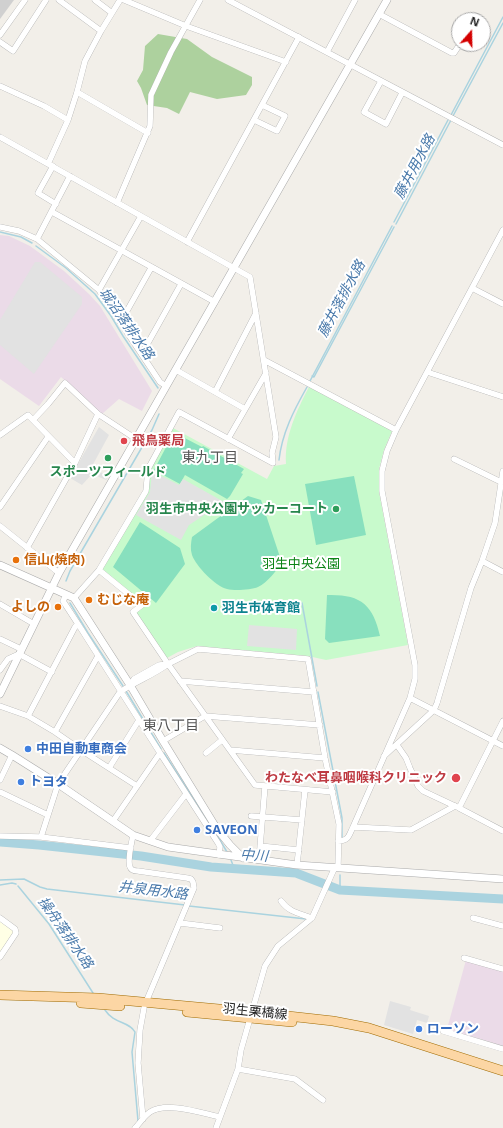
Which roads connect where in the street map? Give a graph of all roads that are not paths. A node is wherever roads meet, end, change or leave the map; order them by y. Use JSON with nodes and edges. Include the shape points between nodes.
{"nodes":[{"id":1,"x":25,"y":0,"type":"edge"},
{"id":2,"x":46,"y":0,"type":"edge"},
{"id":3,"x":59,"y":0,"type":"edge"},
{"id":4,"x":95,"y":0,"type":"edge"},
{"id":5,"x":120,"y":0,"type":"edge"},
{"id":6,"x":124,"y":0,"type":"edge"},
{"id":7,"x":200,"y":0,"type":"edge"},
{"id":8,"x":228,"y":0,"type":"edge"},
{"id":9,"x":356,"y":0,"type":"edge"},
{"id":10,"x":387,"y":0,"type":"edge"},
{"id":11,"x":112,"y":13,"type":"junction"},
{"id":12,"x":379,"y":14,"type":"junction"},
{"id":13,"x":186,"y":26,"type":"junction"},
{"id":14,"x":101,"y":31,"type":"junction"},
{"id":15,"x":0,"y":35,"type":"edge"},
{"id":16,"x":299,"y":37,"type":"junction"},
{"id":17,"x":0,"y":42,"type":"edge"},
{"id":18,"x":327,"y":52,"type":"junction"},
{"id":19,"x":455,"y":52,"type":"edge"},
{"id":20,"x":286,"y":62,"type":"junction"},
{"id":21,"x":350,"y":64,"type":"junction"},
{"id":22,"x":381,"y":81,"type":"junction"},
{"id":23,"x":0,"y":86,"type":"edge"},
{"id":24,"x":77,"y":92,"type":"junction"},
{"id":25,"x":402,"y":93,"type":"junction"},
{"id":26,"x":262,"y":105,"type":"junction"},
{"id":27,"x":68,"y":120,"type":"junction"},
{"id":28,"x":254,"y":120,"type":"junction"},
{"id":29,"x":148,"y":134,"type":"junction"},
{"id":30,"x":0,"y":137,"type":"edge"},
{"id":31,"x":503,"y":145,"type":"edge"},
{"id":32,"x":50,"y":165,"type":"junction"},
{"id":33,"x":70,"y":176,"type":"junction"},
{"id":34,"x":117,"y":202,"type":"junction"},
{"id":35,"x":56,"y":204,"type":"junction"},
{"id":36,"x":52,"y":212,"type":"junction"},
{"id":37,"x":141,"y":216,"type":"junction"},
{"id":38,"x":0,"y":227,"type":"edge"},
{"id":39,"x":503,"y":230,"type":"edge"},
{"id":40,"x":37,"y":239,"type":"junction"},
{"id":41,"x":187,"y":242,"type":"junction"},
{"id":42,"x":122,"y":251,"type":"junction"},
{"id":43,"x":234,"y":267,"type":"junction"},
{"id":44,"x":151,"y":268,"type":"junction"},
{"id":45,"x":181,"y":284,"type":"junction"},
{"id":46,"x":472,"y":288,"type":"junction"},
{"id":47,"x":99,"y":290,"type":"junction"},
{"id":48,"x":214,"y":302,"type":"junction"},
{"id":49,"x":503,"y":304,"type":"edge"},
{"id":50,"x":256,"y":313,"type":"junction"},
{"id":51,"x":120,"y":321,"type":"junction"},
{"id":52,"x":140,"y":352,"type":"junction"},
{"id":53,"x":264,"y":360,"type":"junction"},
{"id":54,"x":176,"y":370,"type":"junction"},
{"id":55,"x":427,"y":372,"type":"junction"},
{"id":56,"x":266,"y":373,"type":"junction"},
{"id":57,"x":166,"y":386,"type":"junction"},
{"id":58,"x":215,"y":392,"type":"junction"},
{"id":59,"x":503,"y":398,"type":"edge"},
{"id":60,"x":245,"y":409,"type":"junction"},
{"id":61,"x":98,"y":414,"type":"junction"},
{"id":62,"x":33,"y":420,"type":"junction"},
{"id":63,"x":396,"y":430,"type":"junction"},
{"id":64,"x":0,"y":435,"type":"edge"},
{"id":65,"x":48,"y":437,"type":"junction"},
{"id":66,"x":228,"y":438,"type":"junction"},
{"id":67,"x":136,"y":439,"type":"junction"},
{"id":68,"x":454,"y":459,"type":"dead end"},
{"id":69,"x":75,"y":463,"type":"junction"},
{"id":70,"x":503,"y":471,"type":"edge"},
{"id":71,"x":501,"y":482,"type":"junction"},
{"id":72,"x":0,"y":507,"type":"edge"},
{"id":73,"x":0,"y":526,"type":"edge"},
{"id":74,"x":27,"y":548,"type":"junction"},
{"id":75,"x":482,"y":561,"type":"junction"},
{"id":76,"x":0,"y":565,"type":"edge"},
{"id":77,"x":99,"y":570,"type":"junction"},
{"id":78,"x":503,"y":572,"type":"edge"},
{"id":79,"x":59,"y":573,"type":"junction"},
{"id":80,"x":51,"y":587,"type":"junction"},
{"id":81,"x":66,"y":595,"type":"junction"},
{"id":82,"x":74,"y":598,"type":"junction"},
{"id":83,"x":0,"y":604,"type":"edge"},
{"id":84,"x":34,"y":624,"type":"junction"},
{"id":85,"x":78,"y":624,"type":"junction"},
{"id":86,"x":0,"y":639,"type":"edge"},
{"id":87,"x":20,"y":652,"type":"junction"},
{"id":88,"x":98,"y":656,"type":"junction"},
{"id":89,"x":168,"y":664,"type":"junction"},
{"id":90,"x":0,"y":670,"type":"edge"},
{"id":91,"x":52,"y":672,"type":"junction"},
{"id":92,"x":180,"y":681,"type":"junction"},
{"id":93,"x":130,"y":685,"type":"junction"},
{"id":94,"x":120,"y":692,"type":"junction"},
{"id":95,"x":314,"y":692,"type":"junction"},
{"id":96,"x":0,"y":694,"type":"edge"},
{"id":97,"x":410,"y":698,"type":"junction"},
{"id":98,"x":0,"y":706,"type":"edge"},
{"id":99,"x":434,"y":710,"type":"junction"},
{"id":100,"x":28,"y":716,"type":"junction"},
{"id":101,"x":205,"y":716,"type":"junction"},
{"id":102,"x":139,"y":720,"type":"junction"},
{"id":103,"x":503,"y":721,"type":"edge"},
{"id":104,"x":320,"y":725,"type":"junction"},
{"id":105,"x":55,"y":732,"type":"junction"},
{"id":106,"x":222,"y":740,"type":"junction"},
{"id":107,"x":493,"y":741,"type":"junction"},
{"id":108,"x":165,"y":745,"type":"junction"},
{"id":109,"x":396,"y":745,"type":"junction"},
{"id":110,"x":503,"y":746,"type":"edge"},
{"id":111,"x":0,"y":748,"type":"edge"},
{"id":112,"x":81,"y":750,"type":"junction"},
{"id":113,"x":230,"y":750,"type":"junction"},
{"id":114,"x":160,"y":753,"type":"junction"},
{"id":115,"x":206,"y":753,"type":"dead end"},
{"id":116,"x":12,"y":754,"type":"junction"},
{"id":117,"x":325,"y":758,"type":"junction"},
{"id":118,"x":383,"y":758,"type":"junction"},
{"id":119,"x":109,"y":768,"type":"junction"},
{"id":120,"x":0,"y":780,"type":"edge"},
{"id":121,"x":58,"y":784,"type":"junction"},
{"id":122,"x":137,"y":786,"type":"junction"},
{"id":123,"x":265,"y":786,"type":"junction"},
{"id":124,"x":305,"y":790,"type":"junction"},
{"id":125,"x":0,"y":792,"type":"edge"},
{"id":126,"x":332,"y":792,"type":"junction"},
{"id":127,"x":186,"y":794,"type":"junction"},
{"id":128,"x":457,"y":807,"type":"junction"},
{"id":129,"x":48,"y":815,"type":"junction"},
{"id":130,"x":251,"y":816,"type":"dead end"},
{"id":131,"x":262,"y":817,"type":"junction"},
{"id":132,"x":302,"y":820,"type":"junction"},
{"id":133,"x":113,"y":821,"type":"junction"},
{"id":134,"x":353,"y":827,"type":"junction"},
{"id":135,"x":503,"y":831,"type":"edge"},
{"id":136,"x":133,"y":835,"type":"junction"},
{"id":137,"x":0,"y":836,"type":"edge"},
{"id":138,"x":41,"y":837,"type":"junction"},
{"id":139,"x":150,"y":841,"type":"junction"},
{"id":140,"x":338,"y":841,"type":"junction"},
{"id":141,"x":260,"y":846,"type":"junction"},
{"id":142,"x":131,"y":850,"type":"junction"},
{"id":143,"x":299,"y":850,"type":"junction"},
{"id":144,"x":220,"y":855,"type":"junction"},
{"id":145,"x":244,"y":858,"type":"junction"},
{"id":146,"x":259,"y":860,"type":"junction"},
{"id":147,"x":298,"y":865,"type":"junction"},
{"id":148,"x":336,"y":867,"type":"junction"},
{"id":149,"x":503,"y":879,"type":"edge"},
{"id":150,"x":281,"y":901,"type":"dead end"},
{"id":151,"x":0,"y":918,"type":"edge"},
{"id":152,"x":312,"y":918,"type":"junction"},
{"id":153,"x":473,"y":918,"type":"dead end"},
{"id":154,"x":180,"y":923,"type":"junction"},
{"id":155,"x":503,"y":926,"type":"edge"},
{"id":156,"x":220,"y":928,"type":"dead end"},
{"id":157,"x":0,"y":956,"type":"edge"},
{"id":158,"x":464,"y":958,"type":"dead end"},
{"id":159,"x":503,"y":969,"type":"edge"},
{"id":160,"x":0,"y":995,"type":"edge"},
{"id":161,"x":0,"y":1001,"type":"edge"},
{"id":162,"x":145,"y":1005,"type":"junction"},
{"id":163,"x":251,"y":1015,"type":"junction"},
{"id":164,"x":443,"y":1031,"type":"dead end"},
{"id":165,"x":503,"y":1049,"type":"edge"},
{"id":166,"x":238,"y":1069,"type":"junction"},
{"id":167,"x":503,"y":1071,"type":"edge"},
{"id":168,"x":503,"y":1076,"type":"edge"},
{"id":169,"x":324,"y":1100,"type":"dead end"},
{"id":170,"x":220,"y":1117,"type":"junction"},
{"id":171,"x":143,"y":1118,"type":"junction"},
{"id":172,"x":135,"y":1128,"type":"edge"},
{"id":173,"x":216,"y":1128,"type":"edge"}],
"edges":[{"from":1,"to":15,"type":"street"},
{"from":2,"to":17,"type":"street","via":[[13,52]]},
{"from":3,"to":14,"type":"street"},
{"from":4,"to":11,"type":"street"},
{"from":5,"to":11,"type":"street"},
{"from":6,"to":13,"type":"street"},
{"from":7,"to":13,"type":"street"},
{"from":8,"to":16,"type":"street"},
{"from":9,"to":18,"type":"street"},
{"from":10,"to":12,"type":"street"},
{"from":11,"to":14,"type":"street"},
{"from":12,"to":19,"type":"street","via":[[452,53]]},
{"from":12,"to":21,"type":"street"},
{"from":13,"to":20,"type":"street"},
{"from":13,"to":29,"type":"street","via":[[151,96]]},
{"from":14,"to":24,"type":"street","via":[[86,61]]},
{"from":16,"to":18,"type":"street"},
{"from":16,"to":20,"type":"street"},
{"from":18,"to":21,"type":"street"},
{"from":20,"to":26,"type":"street"},
{"from":21,"to":22,"type":"street"},
{"from":21,"to":43,"type":"street"},
{"from":22,"to":25,"type":"street"},
{"from":22,"to":25,"type":"street","via":[[364,112],[386,124]]},
{"from":23,"to":27,"type":"street"},
{"from":24,"to":27,"type":"street"},
{"from":24,"to":29,"type":"street"},
{"from":25,"to":31,"type":"street"},
{"from":26,"to":28,"type":"street"},
{"from":26,"to":28,"type":"street","via":[[285,116],[277,131]]},
{"from":27,"to":32,"type":"street"},
{"from":28,"to":41,"type":"street"},
{"from":29,"to":34,"type":"street"},
{"from":30,"to":32,"type":"street"},
{"from":32,"to":33,"type":"street"},
{"from":32,"to":35,"type":"street","via":[[38,193]]},
{"from":33,"to":34,"type":"street"},
{"from":33,"to":35,"type":"street"},
{"from":34,"to":37,"type":"street"},
{"from":35,"to":36,"type":"street"},
{"from":36,"to":40,"type":"street"},
{"from":36,"to":42,"type":"street"},
{"from":37,"to":41,"type":"street"},
{"from":37,"to":42,"type":"street"},
{"from":38,"to":40,"type":"street","via":[[19,231]]},
{"from":39,"to":46,"type":"street"},
{"from":40,"to":47,"type":"street"},
{"from":41,"to":43,"type":"street"},
{"from":42,"to":44,"type":"street"},
{"from":42,"to":47,"type":"street"},
{"from":43,"to":48,"type":"street"},
{"from":43,"to":50,"type":"street","via":[[250,277]]},
{"from":44,"to":45,"type":"street"},
{"from":44,"to":51,"type":"street"},
{"from":45,"to":48,"type":"street"},
{"from":45,"to":52,"type":"street","via":[[144,350]]},
{"from":46,"to":49,"type":"street"},
{"from":46,"to":55,"type":"street"},
{"from":47,"to":51,"type":"street"},
{"from":48,"to":54,"type":"street"},
{"from":50,"to":53,"type":"street"},
{"from":50,"to":58,"type":"street"},
{"from":51,"to":52,"type":"street"},
{"from":52,"to":57,"type":"street","via":[[160,382]]},
{"from":53,"to":56,"type":"street"},
{"from":53,"to":63,"type":"street"},
{"from":54,"to":57,"type":"street"},
{"from":54,"to":58,"type":"street"},
{"from":55,"to":59,"type":"street"},
{"from":55,"to":63,"type":"street"},
{"from":56,"to":60,"type":"street"},
{"from":56,"to":66,"type":"street","via":[[276,437],[272,453],[273,463]]},
{"from":57,"to":67,"type":"street"},
{"from":58,"to":60,"type":"street"},
{"from":60,"to":66,"type":"street"},
{"from":61,"to":62,"type":"street","via":[[65,383]]},
{"from":61,"to":67,"type":"street"},
{"from":61,"to":69,"type":"street"},
{"from":62,"to":64,"type":"street","via":[[28,415]]},
{"from":62,"to":65,"type":"street"},
{"from":63,"to":97,"type":"street","via":[[382,471],[382,491],[415,665]]},
{"from":65,"to":69,"type":"street"},
{"from":65,"to":72,"type":"street"},
{"from":66,"to":77,"type":"street","via":[[179,412],[148,469],[146,491]]},
{"from":67,"to":79,"type":"street"},
{"from":68,"to":71,"type":"street"},
{"from":69,"to":74,"type":"street"},
{"from":70,"to":71,"type":"street"},
{"from":71,"to":75,"type":"street","via":[[495,523]]},
{"from":73,"to":74,"type":"street"},
{"from":74,"to":79,"type":"street"},
{"from":75,"to":78,"type":"street"},
{"from":75,"to":99,"type":"street","via":[[471,588]]},
{"from":76,"to":80,"type":"street"},
{"from":77,"to":82,"type":"street"},
{"from":77,"to":89,"type":"street","via":[[142,605],[133,612]]},
{"from":79,"to":80,"type":"street"},
{"from":80,"to":81,"type":"street"},
{"from":80,"to":84,"type":"street"},
{"from":81,"to":82,"type":"street"},
{"from":81,"to":85,"type":"street","via":[[63,601]]},
{"from":82,"to":93,"type":"street"},
{"from":83,"to":84,"type":"street"},
{"from":84,"to":87,"type":"street"},
{"from":85,"to":88,"type":"street"},
{"from":85,"to":91,"type":"street"},
{"from":86,"to":87,"type":"street"},
{"from":87,"to":90,"type":"street","via":[[8,659]]},
{"from":87,"to":91,"type":"street"},
{"from":87,"to":96,"type":"street"},
{"from":88,"to":94,"type":"street"},
{"from":88,"to":105,"type":"street"},
{"from":89,"to":92,"type":"street"},
{"from":89,"to":93,"type":"street","via":[[160,665],[134,679]]},
{"from":89,"to":95,"type":"street","via":[[198,649],[308,659]]},
{"from":91,"to":100,"type":"street"},
{"from":92,"to":95,"type":"street"},
{"from":92,"to":101,"type":"street"},
{"from":93,"to":94,"type":"street"},
{"from":93,"to":108,"type":"street"},
{"from":94,"to":102,"type":"street"},
{"from":94,"to":112,"type":"street"},
{"from":95,"to":104,"type":"street"},
{"from":97,"to":99,"type":"street"},
{"from":97,"to":118,"type":"street"},
{"from":98,"to":100,"type":"street"},
{"from":99,"to":107,"type":"street"},
{"from":99,"to":109,"type":"street"},
{"from":100,"to":105,"type":"street"},
{"from":101,"to":104,"type":"street"},
{"from":101,"to":106,"type":"street"},
{"from":101,"to":108,"type":"street"},
{"from":102,"to":114,"type":"street"},
{"from":102,"to":119,"type":"street"},
{"from":103,"to":107,"type":"street"},
{"from":104,"to":117,"type":"street"},
{"from":105,"to":112,"type":"street"},
{"from":106,"to":113,"type":"street"},
{"from":106,"to":115,"type":"street"},
{"from":107,"to":110,"type":"street"},
{"from":107,"to":128,"type":"street"},
{"from":108,"to":114,"type":"street"},
{"from":108,"to":145,"type":"street","via":[[217,829]]},
{"from":109,"to":118,"type":"street"},
{"from":109,"to":128,"type":"street","via":[[406,758],[418,786],[423,791]]},
{"from":111,"to":116,"type":"street"},
{"from":112,"to":119,"type":"street"},
{"from":112,"to":121,"type":"street"},
{"from":113,"to":117,"type":"street"},
{"from":113,"to":123,"type":"street","via":[[254,785]]},
{"from":114,"to":122,"type":"street"},
{"from":114,"to":127,"type":"street"},
{"from":116,"to":120,"type":"street"},
{"from":116,"to":121,"type":"street"},
{"from":117,"to":126,"type":"street"},
{"from":118,"to":134,"type":"street"},
{"from":119,"to":122,"type":"street"},
{"from":121,"to":129,"type":"street"},
{"from":121,"to":133,"type":"street"},
{"from":122,"to":133,"type":"street"},
{"from":123,"to":124,"type":"street"},
{"from":123,"to":131,"type":"street"},
{"from":124,"to":126,"type":"street"},
{"from":124,"to":132,"type":"street"},
{"from":125,"to":129,"type":"street"},
{"from":126,"to":140,"type":"street","via":[[339,824]]},
{"from":127,"to":139,"type":"street"},
{"from":127,"to":144,"type":"street","via":[[218,843]]},
{"from":128,"to":134,"type":"street","via":[[411,830]]},
{"from":128,"to":135,"type":"street"},
{"from":129,"to":138,"type":"street"},
{"from":130,"to":131,"type":"street"},
{"from":131,"to":132,"type":"street"},
{"from":131,"to":141,"type":"street"},
{"from":132,"to":143,"type":"street"},
{"from":133,"to":136,"type":"street"},
{"from":134,"to":140,"type":"street","via":[[347,840]]},
{"from":136,"to":139,"type":"street"},
{"from":136,"to":142,"type":"street"},
{"from":137,"to":138,"type":"street"},
{"from":138,"to":142,"type":"street"},
{"from":139,"to":144,"type":"street","via":[[168,847]]},
{"from":140,"to":148,"type":"street"},
{"from":141,"to":143,"type":"street"},
{"from":141,"to":146,"type":"street"},
{"from":142,"to":154,"type":"street","via":[[129,862],[134,871],[191,879],[194,888]]},
{"from":143,"to":147,"type":"street"},
{"from":144,"to":145,"type":"street"},
{"from":145,"to":146,"type":"street"},
{"from":146,"to":147,"type":"street"},
{"from":147,"to":148,"type":"street"},
{"from":148,"to":149,"type":"street"},
{"from":148,"to":152,"type":"street"},
{"from":150,"to":152,"type":"street","via":[[291,911]]},
{"from":151,"to":157,"type":"street","via":[[15,929],[16,933]]},
{"from":152,"to":163,"type":"street","via":[[278,946],[265,966]]},
{"from":153,"to":155,"type":"street"},
{"from":154,"to":156,"type":"street"},
{"from":154,"to":162,"type":"street"},
{"from":158,"to":159,"type":"street"},
{"from":160,"to":162,"type":"main road","name":"羽生栗橋線","via":[[98,998]]},
{"from":161,"to":162,"type":"main road","name":"羽生栗橋線"},
{"from":162,"to":163,"type":"main road","name":"羽生栗橋線"},
{"from":162,"to":171,"type":"street","via":[[138,1063]]},
{"from":163,"to":166,"type":"street"},
{"from":163,"to":167,"type":"main road","name":"羽生栗橋線","via":[[333,1021],[369,1028]]},
{"from":163,"to":168,"type":"main road","name":"羽生栗橋線","via":[[366,1032]]},
{"from":164,"to":165,"type":"street"},
{"from":166,"to":169,"type":"street","via":[[295,1079]]},
{"from":166,"to":170,"type":"street"},
{"from":170,"to":171,"type":"street","via":[[164,1107],[150,1112]]},
{"from":170,"to":173,"type":"street"},
{"from":171,"to":172,"type":"street"}]}
